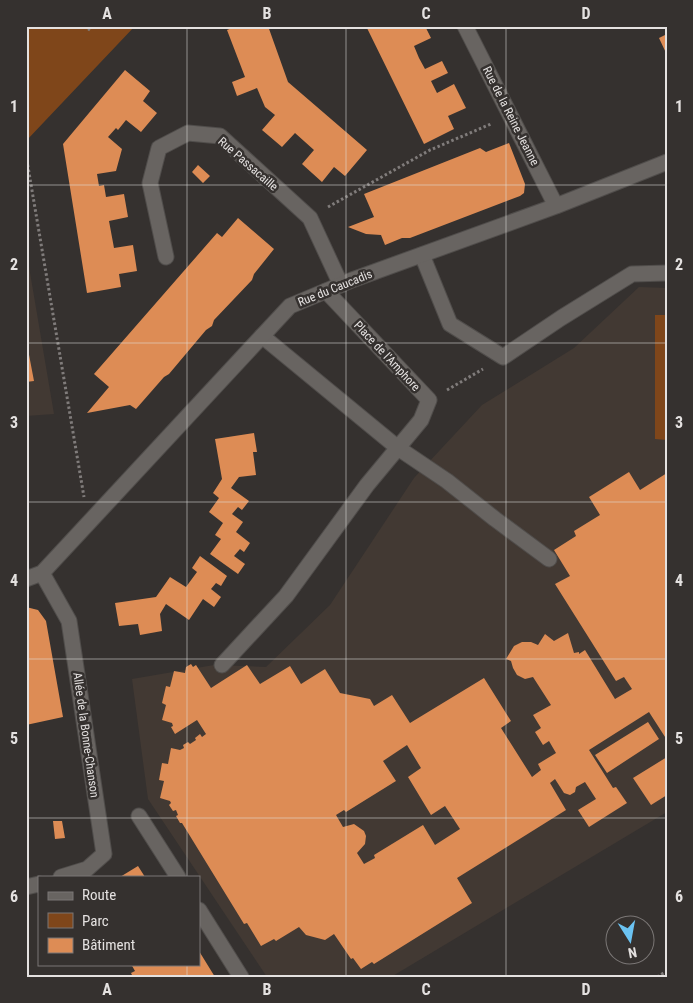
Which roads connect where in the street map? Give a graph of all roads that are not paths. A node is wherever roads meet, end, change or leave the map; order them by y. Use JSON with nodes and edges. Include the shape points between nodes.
{"nodes":[{"id":1,"x":466,"y":26,"type":"edge"},
{"id":2,"x":667,"y":162,"type":"edge"},
{"id":3,"x":556,"y":206,"type":"junction"},
{"id":4,"x":422,"y":255,"type":"junction"},
{"id":5,"x":166,"y":257,"type":"dead end"},
{"id":6,"x":667,"y":273,"type":"edge"},
{"id":7,"x":341,"y":285,"type":"junction"},
{"id":8,"x":326,"y":291,"type":"junction"},
{"id":9,"x":262,"y":336,"type":"junction"},
{"id":10,"x":398,"y":448,"type":"junction"},
{"id":11,"x":549,"y":559,"type":"dead end"},
{"id":12,"x":42,"y":573,"type":"junction"},
{"id":13,"x":26,"y":579,"type":"edge"},
{"id":14,"x":222,"y":665,"type":"dead end"},
{"id":15,"x":139,"y":816,"type":"dead end"},
{"id":16,"x":63,"y":876,"type":"edge"},
{"id":17,"x":177,"y":876,"type":"edge"},
{"id":18,"x":200,"y":912,"type":"edge"},
{"id":19,"x":240,"y":977,"type":"edge"}],
"edges":[{"from":1,"to":3,"type":"street","name":"Rue de la Reine Jeanne"},
{"from":2,"to":3,"type":"street","name":"Rue du Caucadis"},
{"from":3,"to":4,"type":"street","name":"Rue du Caucadis"},
{"from":4,"to":6,"type":"street","via":[[450,324],[503,357],[632,274]]},
{"from":4,"to":7,"type":"street","name":"Rue du Caucadis"},
{"from":5,"to":7,"type":"street","name":"Rue Passacaille","via":[[150,183],[159,148],[188,133],[220,136],[310,218]]},
{"from":7,"to":8,"type":"street","name":"Rue du Caucadis"},
{"from":8,"to":9,"type":"street","name":"Rue du Caucadis","via":[[290,306]]},
{"from":8,"to":10,"type":"street","name":"Place de l'Amphore","via":[[429,400],[421,420]]},
{"from":9,"to":10,"type":"street"},
{"from":9,"to":12,"type":"street","name":"Rue du Caucadis"},
{"from":10,"to":11,"type":"street"},
{"from":10,"to":14,"type":"street","name":"Place de l'Amphore","via":[[286,596]]},
{"from":12,"to":13,"type":"street"},
{"from":12,"to":16,"type":"street","name":"Allée de la Bonne-Chanson","via":[[69,621],[104,854],[87,869]]},
{"from":15,"to":17,"type":"street"},
{"from":18,"to":19,"type":"street"}]}
